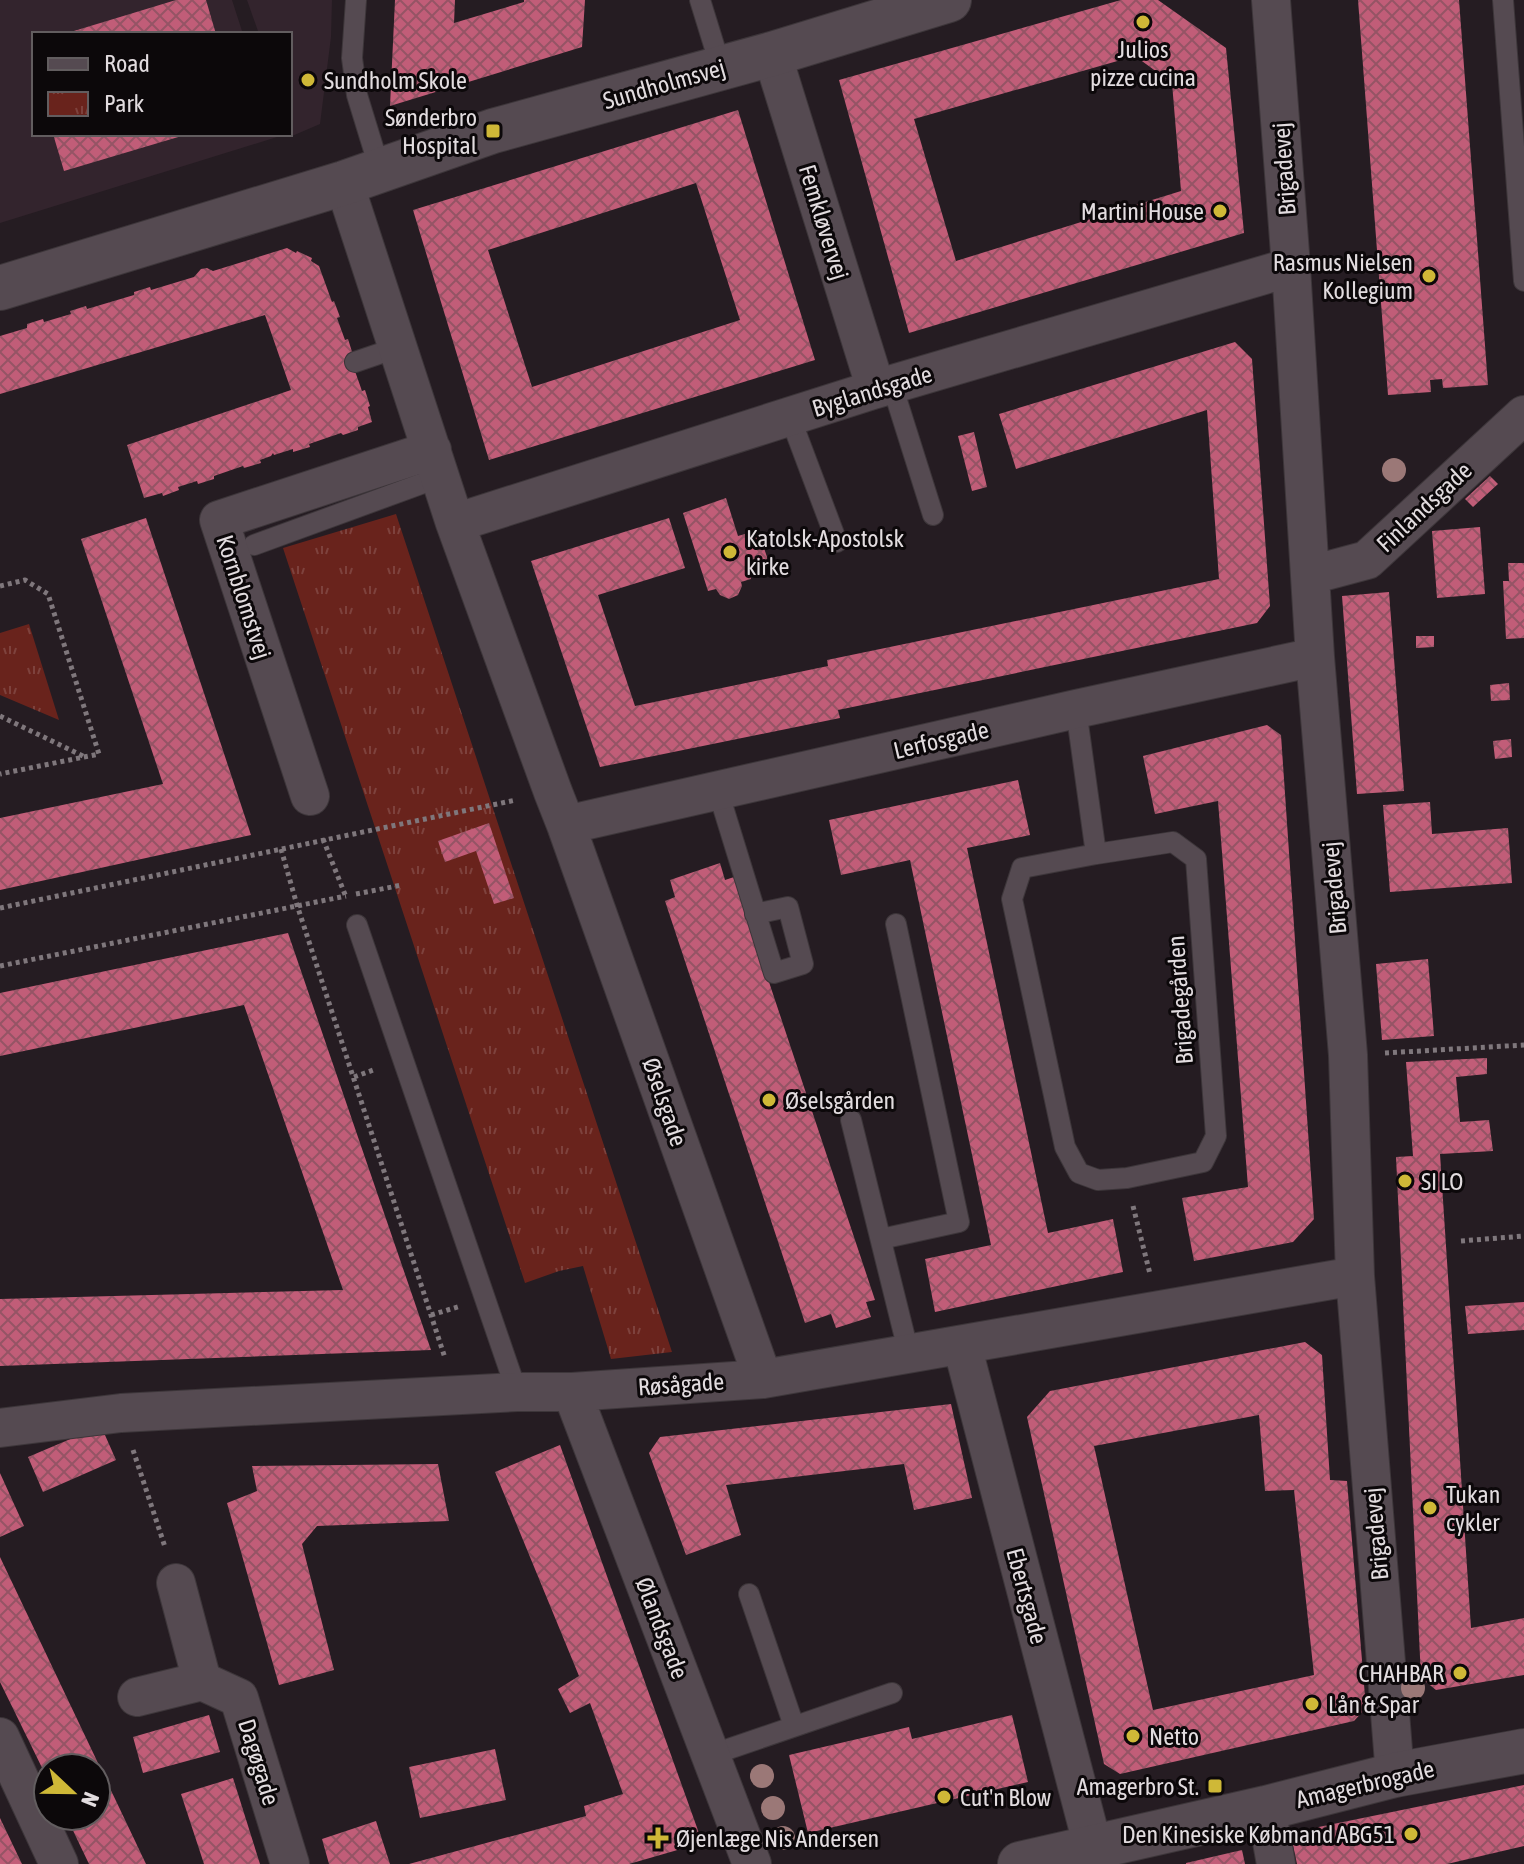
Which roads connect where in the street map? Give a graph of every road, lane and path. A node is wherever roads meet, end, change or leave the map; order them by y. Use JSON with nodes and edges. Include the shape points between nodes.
{"nodes":[{"id":1,"x":356,"y":0,"type":"edge"},
{"id":2,"x":700,"y":0,"type":"edge"},
{"id":3,"x":949,"y":0,"type":"edge"},
{"id":4,"x":1271,"y":0,"type":"edge"},
{"id":5,"x":1503,"y":0,"type":"edge"},
{"id":6,"x":772,"y":54,"type":"junction"},
{"id":7,"x":721,"y":68,"type":"junction"},
{"id":8,"x":362,"y":176,"type":"junction"},
{"id":9,"x":1291,"y":267,"type":"junction"},
{"id":10,"x":1524,"y":281,"type":"edge"},
{"id":11,"x":0,"y":288,"type":"edge"},
{"id":12,"x":399,"y":347,"type":"junction"},
{"id":13,"x":355,"y":362,"type":"dead end"},
{"id":14,"x":884,"y":387,"type":"junction"},
{"id":15,"x":1524,"y":415,"type":"edge"},
{"id":16,"x":790,"y":417,"type":"junction"},
{"id":17,"x":436,"y":463,"type":"junction"},
{"id":18,"x":933,"y":515,"type":"dead end"},
{"id":19,"x":455,"y":523,"type":"junction"},
{"id":20,"x":837,"y":542,"type":"dead end"},
{"id":21,"x":254,"y":545,"type":"dead end"},
{"id":22,"x":1311,"y":575,"type":"junction"},
{"id":23,"x":0,"y":586,"type":"edge"},
{"id":24,"x":1315,"y":657,"type":"junction"},
{"id":25,"x":1076,"y":709,"type":"junction"},
{"id":26,"x":0,"y":716,"type":"edge"},
{"id":27,"x":85,"y":757,"type":"junction"},
{"id":28,"x":0,"y":774,"type":"edge"},
{"id":29,"x":718,"y":791,"type":"junction"},
{"id":30,"x":310,"y":796,"type":"joint"},
{"id":31,"x":560,"y":808,"type":"junction"},
{"id":32,"x":323,"y":841,"type":"junction"},
{"id":33,"x":281,"y":849,"type":"junction"},
{"id":34,"x":1096,"y":854,"type":"junction"},
{"id":35,"x":402,"y":885,"type":"dead end"},
{"id":36,"x":345,"y":896,"type":"junction"},
{"id":37,"x":297,"y":905,"type":"junction"},
{"id":38,"x":0,"y":908,"type":"edge"},
{"id":39,"x":755,"y":914,"type":"dead end"},
{"id":40,"x":896,"y":924,"type":"dead end"},
{"id":41,"x":357,"y":925,"type":"joint"},
{"id":42,"x":0,"y":966,"type":"edge"},
{"id":43,"x":1524,"y":1045,"type":"edge"},
{"id":44,"x":1348,"y":1055,"type":"junction"},
{"id":45,"x":851,"y":1120,"type":"dead end"},
{"id":46,"x":1127,"y":1178,"type":"junction"},
{"id":47,"x":1524,"y":1236,"type":"edge"},
{"id":48,"x":881,"y":1239,"type":"junction"},
{"id":49,"x":1461,"y":1241,"type":"dead end"},
{"id":50,"x":1355,"y":1276,"type":"junction"},
{"id":51,"x":1158,"y":1311,"type":"junction"},
{"id":52,"x":962,"y":1345,"type":"junction"},
{"id":53,"x":909,"y":1354,"type":"junction"},
{"id":54,"x":447,"y":1366,"type":"dead end"},
{"id":55,"x":763,"y":1379,"type":"junction"},
{"id":56,"x":517,"y":1392,"type":"junction"},
{"id":57,"x":572,"y":1392,"type":"junction"},
{"id":58,"x":121,"y":1413,"type":"junction"},
{"id":59,"x":0,"y":1428,"type":"edge"},
{"id":60,"x":176,"y":1583,"type":"joint"},
{"id":61,"x":749,"y":1594,"type":"dead end"},
{"id":62,"x":202,"y":1681,"type":"junction"},
{"id":63,"x":892,"y":1693,"type":"dead end"},
{"id":64,"x":137,"y":1697,"type":"dead end"},
{"id":65,"x":794,"y":1726,"type":"junction"},
{"id":66,"x":0,"y":1737,"type":"edge"},
{"id":67,"x":1524,"y":1751,"type":"edge"},
{"id":68,"x":711,"y":1755,"type":"junction"},
{"id":69,"x":1395,"y":1775,"type":"junction"},
{"id":70,"x":1266,"y":1808,"type":"junction"},
{"id":71,"x":1093,"y":1847,"type":"junction"},
{"id":72,"x":59,"y":1864,"type":"edge"},
{"id":73,"x":290,"y":1864,"type":"edge"},
{"id":74,"x":752,"y":1864,"type":"edge"},
{"id":75,"x":1020,"y":1864,"type":"edge"},
{"id":76,"x":1276,"y":1864,"type":"edge"}],
"edges":[{"from":1,"to":8,"type":"lane","via":[[352,58]]},
{"from":2,"to":7,"type":"lane"},
{"from":3,"to":6,"type":"street","name":"Sundholmsvej"},
{"from":4,"to":9,"type":"street","name":"Brigadevej"},
{"from":5,"to":10,"type":"lane"},
{"from":6,"to":7,"type":"street","name":"Sundholmsvej"},
{"from":6,"to":14,"type":"street","name":"Femkløvervej"},
{"from":7,"to":8,"type":"street","name":"Sundholmsvej","via":[[493,131]]},
{"from":8,"to":11,"type":"street","name":"Sundholmsvej"},
{"from":8,"to":12,"type":"street"},
{"from":9,"to":14,"type":"street","name":"Byglandsgade"},
{"from":9,"to":22,"type":"street","name":"Brigadevej"},
{"from":12,"to":13,"type":"lane"},
{"from":12,"to":17,"type":"street"},
{"from":14,"to":16,"type":"street","name":"Byglandsgade"},
{"from":14,"to":18,"type":"lane"},
{"from":15,"to":22,"type":"street","name":"Finlandsgade","via":[[1367,560]]},
{"from":16,"to":19,"type":"street","name":"Byglandsgade"},
{"from":16,"to":20,"type":"lane"},
{"from":17,"to":19,"type":"street"},
{"from":17,"to":21,"type":"lane"},
{"from":17,"to":30,"type":"street","name":"Kornblomstvej","via":[[219,520]]},
{"from":19,"to":31,"type":"street"},
{"from":22,"to":24,"type":"street","name":"Brigadevej"},
{"from":23,"to":27,"type":"path","via":[[25,580],[48,594],[99,754]]},
{"from":24,"to":25,"type":"street","name":"Lerfosgade"},
{"from":24,"to":44,"type":"street","name":"Brigadevej"},
{"from":25,"to":29,"type":"street","name":"Lerfosgade"},
{"from":25,"to":34,"type":"lane"},
{"from":26,"to":27,"type":"path"},
{"from":27,"to":28,"type":"path"},
{"from":29,"to":31,"type":"street","name":"Lerfosgade"},
{"from":29,"to":39,"type":"lane"},
{"from":30,"to":32,"type":"path"},
{"from":31,"to":32,"type":"path"},
{"from":31,"to":55,"type":"street","name":"Øselsgade"},
{"from":32,"to":33,"type":"path"},
{"from":32,"to":36,"type":"path"},
{"from":33,"to":37,"type":"path"},
{"from":33,"to":38,"type":"path"},
{"from":34,"to":46,"type":"lane","name":"Brigadegården","via":[[1022,868],[1012,899],[1065,1147],[1079,1173],[1098,1180]]},
{"from":34,"to":46,"type":"lane","name":"Brigadegården","via":[[1173,842],[1196,859],[1216,1136],[1203,1162]]},
{"from":35,"to":36,"type":"path"},
{"from":36,"to":37,"type":"path"},
{"from":36,"to":41,"type":"path"},
{"from":37,"to":42,"type":"path"},
{"from":37,"to":54,"type":"path"},
{"from":40,"to":48,"type":"lane","via":[[959,1222]]},
{"from":41,"to":56,"type":"lane"},
{"from":43,"to":44,"type":"path"},
{"from":44,"to":50,"type":"street","name":"Brigadevej"},
{"from":45,"to":48,"type":"lane"},
{"from":46,"to":51,"type":"path"},
{"from":47,"to":49,"type":"path"},
{"from":48,"to":53,"type":"lane"},
{"from":50,"to":51,"type":"street","name":"Røsågade"},
{"from":50,"to":69,"type":"street","name":"Brigadevej"},
{"from":51,"to":52,"type":"street","name":"Røsågade"},
{"from":52,"to":53,"type":"street","name":"Røsågade"},
{"from":52,"to":71,"type":"street","name":"Ebertsgade"},
{"from":53,"to":55,"type":"street","name":"Røsågade"},
{"from":55,"to":57,"type":"street","name":"Røsågade"},
{"from":56,"to":57,"type":"street","name":"Røsågade"},
{"from":56,"to":58,"type":"street","name":"Røsågade"},
{"from":57,"to":68,"type":"street","name":"Ølandsgade"},
{"from":58,"to":59,"type":"street","name":"Røsågade"},
{"from":58,"to":60,"type":"path"},
{"from":60,"to":62,"type":"street"},
{"from":61,"to":65,"type":"lane"},
{"from":62,"to":64,"type":"street"},
{"from":62,"to":73,"type":"street","name":"Dagøgade","via":[[239,1698]]},
{"from":63,"to":65,"type":"lane"},
{"from":65,"to":68,"type":"lane"},
{"from":66,"to":72,"type":"street"},
{"from":67,"to":69,"type":"street","name":"Amagerbrogade"},
{"from":68,"to":74,"type":"street","name":"Ølandsgade"},
{"from":69,"to":70,"type":"street","name":"Amagerbrogade"},
{"from":70,"to":71,"type":"street","name":"Amagerbrogade"},
{"from":70,"to":76,"type":"street"},
{"from":71,"to":75,"type":"street","name":"Amagerbrogade"}]}
